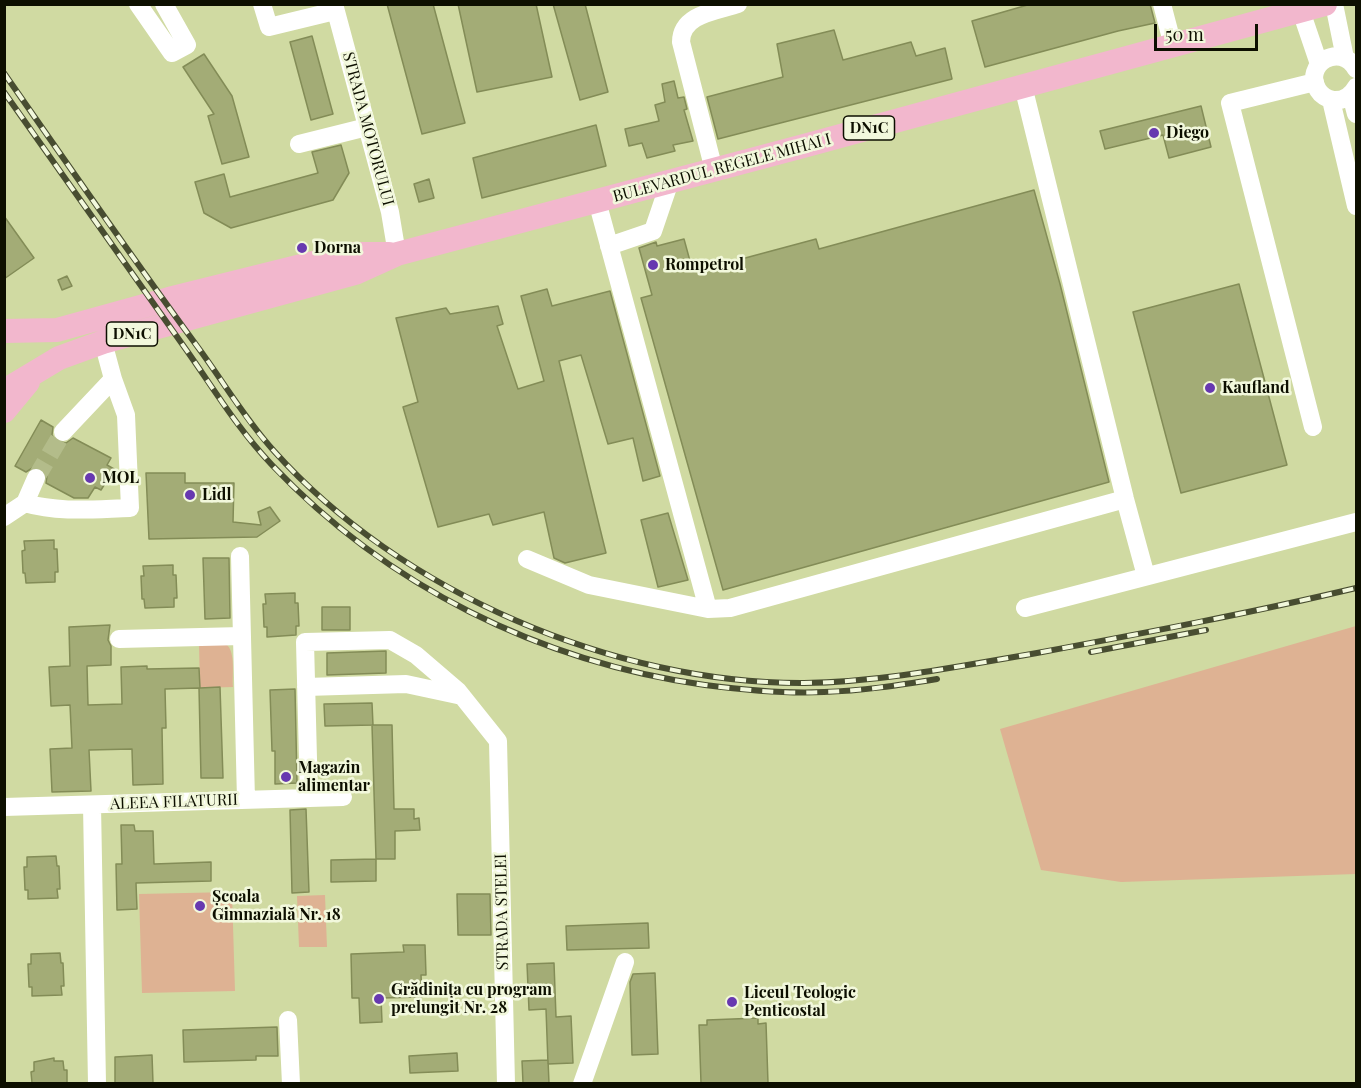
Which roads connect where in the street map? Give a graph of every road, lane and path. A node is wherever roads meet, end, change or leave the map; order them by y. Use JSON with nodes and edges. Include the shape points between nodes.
{"nodes":[{"id":1,"x":138,"y":4,"type":"edge"},
{"id":2,"x":164,"y":4,"type":"edge"},
{"id":3,"x":262,"y":4,"type":"edge"},
{"id":4,"x":738,"y":4,"type":"edge"},
{"id":5,"x":1162,"y":4,"type":"edge"},
{"id":6,"x":1325,"y":4,"type":"edge"},
{"id":7,"x":1334,"y":4,"type":"edge"},
{"id":8,"x":334,"y":8,"type":"edge"},
{"id":9,"x":1285,"y":11,"type":"edge"},
{"id":10,"x":1173,"y":46,"type":"junction"},
{"id":11,"x":1351,"y":63,"type":"edge"},
{"id":12,"x":1317,"y":73,"type":"junction"},
{"id":13,"x":1023,"y":86,"type":"junction"},
{"id":14,"x":1354,"y":91,"type":"edge"},
{"id":15,"x":1331,"y":100,"type":"junction"},
{"id":16,"x":1356,"y":114,"type":"edge"},
{"id":17,"x":367,"y":127,"type":"junction"},
{"id":18,"x":299,"y":144,"type":"dead end"},
{"id":19,"x":714,"y":170,"type":"junction"},
{"id":20,"x":670,"y":182,"type":"junction"},
{"id":21,"x":597,"y":201,"type":"junction"},
{"id":22,"x":1356,"y":206,"type":"edge"},
{"id":23,"x":609,"y":246,"type":"junction"},
{"id":24,"x":397,"y":254,"type":"junction"},
{"id":25,"x":4,"y":320,"type":"edge"},
{"id":26,"x":36,"y":330,"type":"junction"},
{"id":27,"x":4,"y":331,"type":"edge"},
{"id":28,"x":103,"y":342,"type":"junction"},
{"id":29,"x":39,"y":369,"type":"junction"},
{"id":30,"x":113,"y":379,"type":"junction"},
{"id":31,"x":4,"y":391,"type":"edge"},
{"id":32,"x":4,"y":411,"type":"edge"},
{"id":33,"x":1313,"y":427,"type":"dead end"},
{"id":34,"x":63,"y":432,"type":"tunnel mouth"},
{"id":35,"x":36,"y":478,"type":"tunnel mouth"},
{"id":36,"x":1125,"y":499,"type":"junction"},
{"id":37,"x":25,"y":503,"type":"junction"},
{"id":38,"x":4,"y":517,"type":"edge"},
{"id":39,"x":1356,"y":522,"type":"edge"},
{"id":40,"x":240,"y":556,"type":"dead end"},
{"id":41,"x":527,"y":560,"type":"dead end"},
{"id":42,"x":1146,"y":576,"type":"junction"},
{"id":43,"x":1025,"y":608,"type":"dead end"},
{"id":44,"x":708,"y":609,"type":"junction"},
{"id":45,"x":242,"y":636,"type":"junction"},
{"id":46,"x":119,"y":639,"type":"dead end"},
{"id":47,"x":306,"y":687,"type":"junction"},
{"id":48,"x":462,"y":696,"type":"junction"},
{"id":49,"x":343,"y":797,"type":"dead end"},
{"id":50,"x":309,"y":798,"type":"junction"},
{"id":51,"x":246,"y":800,"type":"junction"},
{"id":52,"x":92,"y":805,"type":"junction"},
{"id":53,"x":4,"y":807,"type":"edge"},
{"id":54,"x":625,"y":962,"type":"dead end"},
{"id":55,"x":288,"y":1020,"type":"dead end"},
{"id":56,"x":97,"y":1083,"type":"edge"},
{"id":57,"x":291,"y":1083,"type":"edge"},
{"id":58,"x":506,"y":1083,"type":"edge"},
{"id":59,"x":582,"y":1083,"type":"edge"}],
"edges":[{"from":1,"to":2,"type":"street","via":[[172,53],[187,45]]},
{"from":3,"to":8,"type":"street","via":[[269,27]]},
{"from":4,"to":19,"type":"street","via":[[693,19],[681,34]]},
{"from":5,"to":10,"type":"street"},
{"from":6,"to":9,"type":"main road","name":"BULEVARDUL REGELE MIHAI I","number":"DN1C"},
{"from":7,"to":11,"type":"street"},
{"from":8,"to":17,"type":"street","name":"STRADA MOTORULUI"},
{"from":9,"to":10,"type":"main road","name":"BULEVARDUL REGELE MIHAI I","number":"DN1C"},
{"from":9,"to":12,"type":"street"},
{"from":10,"to":13,"type":"main road","name":"BULEVARDUL REGELE MIHAI I","number":"DN1C"},
{"from":11,"to":12,"type":"street","via":[[1335,56],[1326,58]]},
{"from":12,"to":15,"type":"street","via":[[1321,95]]},
{"from":12,"to":33,"type":"street","via":[[1230,103]]},
{"from":13,"to":19,"type":"main road","name":"BULEVARDUL REGELE MIHAI I","number":"DN1C"},
{"from":13,"to":36,"type":"street"},
{"from":14,"to":15,"type":"street","via":[[1341,100]]},
{"from":14,"to":16,"type":"street"},
{"from":15,"to":22,"type":"street"},
{"from":17,"to":18,"type":"street"},
{"from":17,"to":24,"type":"street","name":"STRADA MOTORULUI"},
{"from":19,"to":20,"type":"main road","name":"BULEVARDUL REGELE MIHAI I","number":"DN1C"},
{"from":20,"to":21,"type":"main road","name":"BULEVARDUL REGELE MIHAI I","number":"DN1C"},
{"from":20,"to":23,"type":"street","via":[[653,231]]},
{"from":21,"to":23,"type":"street"},
{"from":21,"to":24,"type":"main road","name":"BULEVARDUL REGELE MIHAI I","number":"DN1C"},
{"from":23,"to":44,"type":"street"},
{"from":24,"to":26,"type":"main road","name":"BULEVARDUL REGELE MIHAI I","number":"DN1C","via":[[350,254],[78,325]]},
{"from":24,"to":28,"type":"main road","name":"BULEVARDUL REGELE MIHAI I","number":"DN1C","via":[[355,273]]},
{"from":25,"to":26,"type":"main road"},
{"from":26,"to":27,"type":"main road","name":"BULEVARDUL REGELE MIHAI I","number":"DN1C"},
{"from":28,"to":29,"type":"main road","name":"BULEVARDUL REGELE MIHAI I","number":"DN1C"},
{"from":28,"to":30,"type":"street"},
{"from":29,"to":31,"type":"main road","name":"BULEVARDUL REGELE MIHAI I","number":"DN1C"},
{"from":29,"to":32,"type":"main road"},
{"from":30,"to":34,"type":"street"},
{"from":30,"to":37,"type":"street","via":[[126,415],[130,508],[60,509]]},
{"from":35,"to":37,"type":"street"},
{"from":36,"to":42,"type":"street"},
{"from":36,"to":44,"type":"street","via":[[730,608]]},
{"from":37,"to":38,"type":"street"},
{"from":39,"to":42,"type":"street"},
{"from":40,"to":45,"type":"street"},
{"from":41,"to":44,"type":"street","via":[[589,585]]},
{"from":42,"to":43,"type":"street"},
{"from":45,"to":46,"type":"street"},
{"from":45,"to":51,"type":"street"},
{"from":47,"to":48,"type":"street","via":[[405,684]]},
{"from":47,"to":48,"type":"street","via":[[305,642],[382,639],[416,655]]},
{"from":47,"to":50,"type":"street"},
{"from":48,"to":58,"type":"street","name":"STRADA STELEI","via":[[498,741]]},
{"from":49,"to":50,"type":"street","name":"ALEEA FILATURII"},
{"from":50,"to":51,"type":"street","name":"ALEEA FILATURII"},
{"from":51,"to":52,"type":"street","name":"ALEEA FILATURII"},
{"from":52,"to":53,"type":"street","name":"ALEEA FILATURII"},
{"from":52,"to":56,"type":"street"},
{"from":54,"to":59,"type":"street"},
{"from":55,"to":57,"type":"street"}]}
